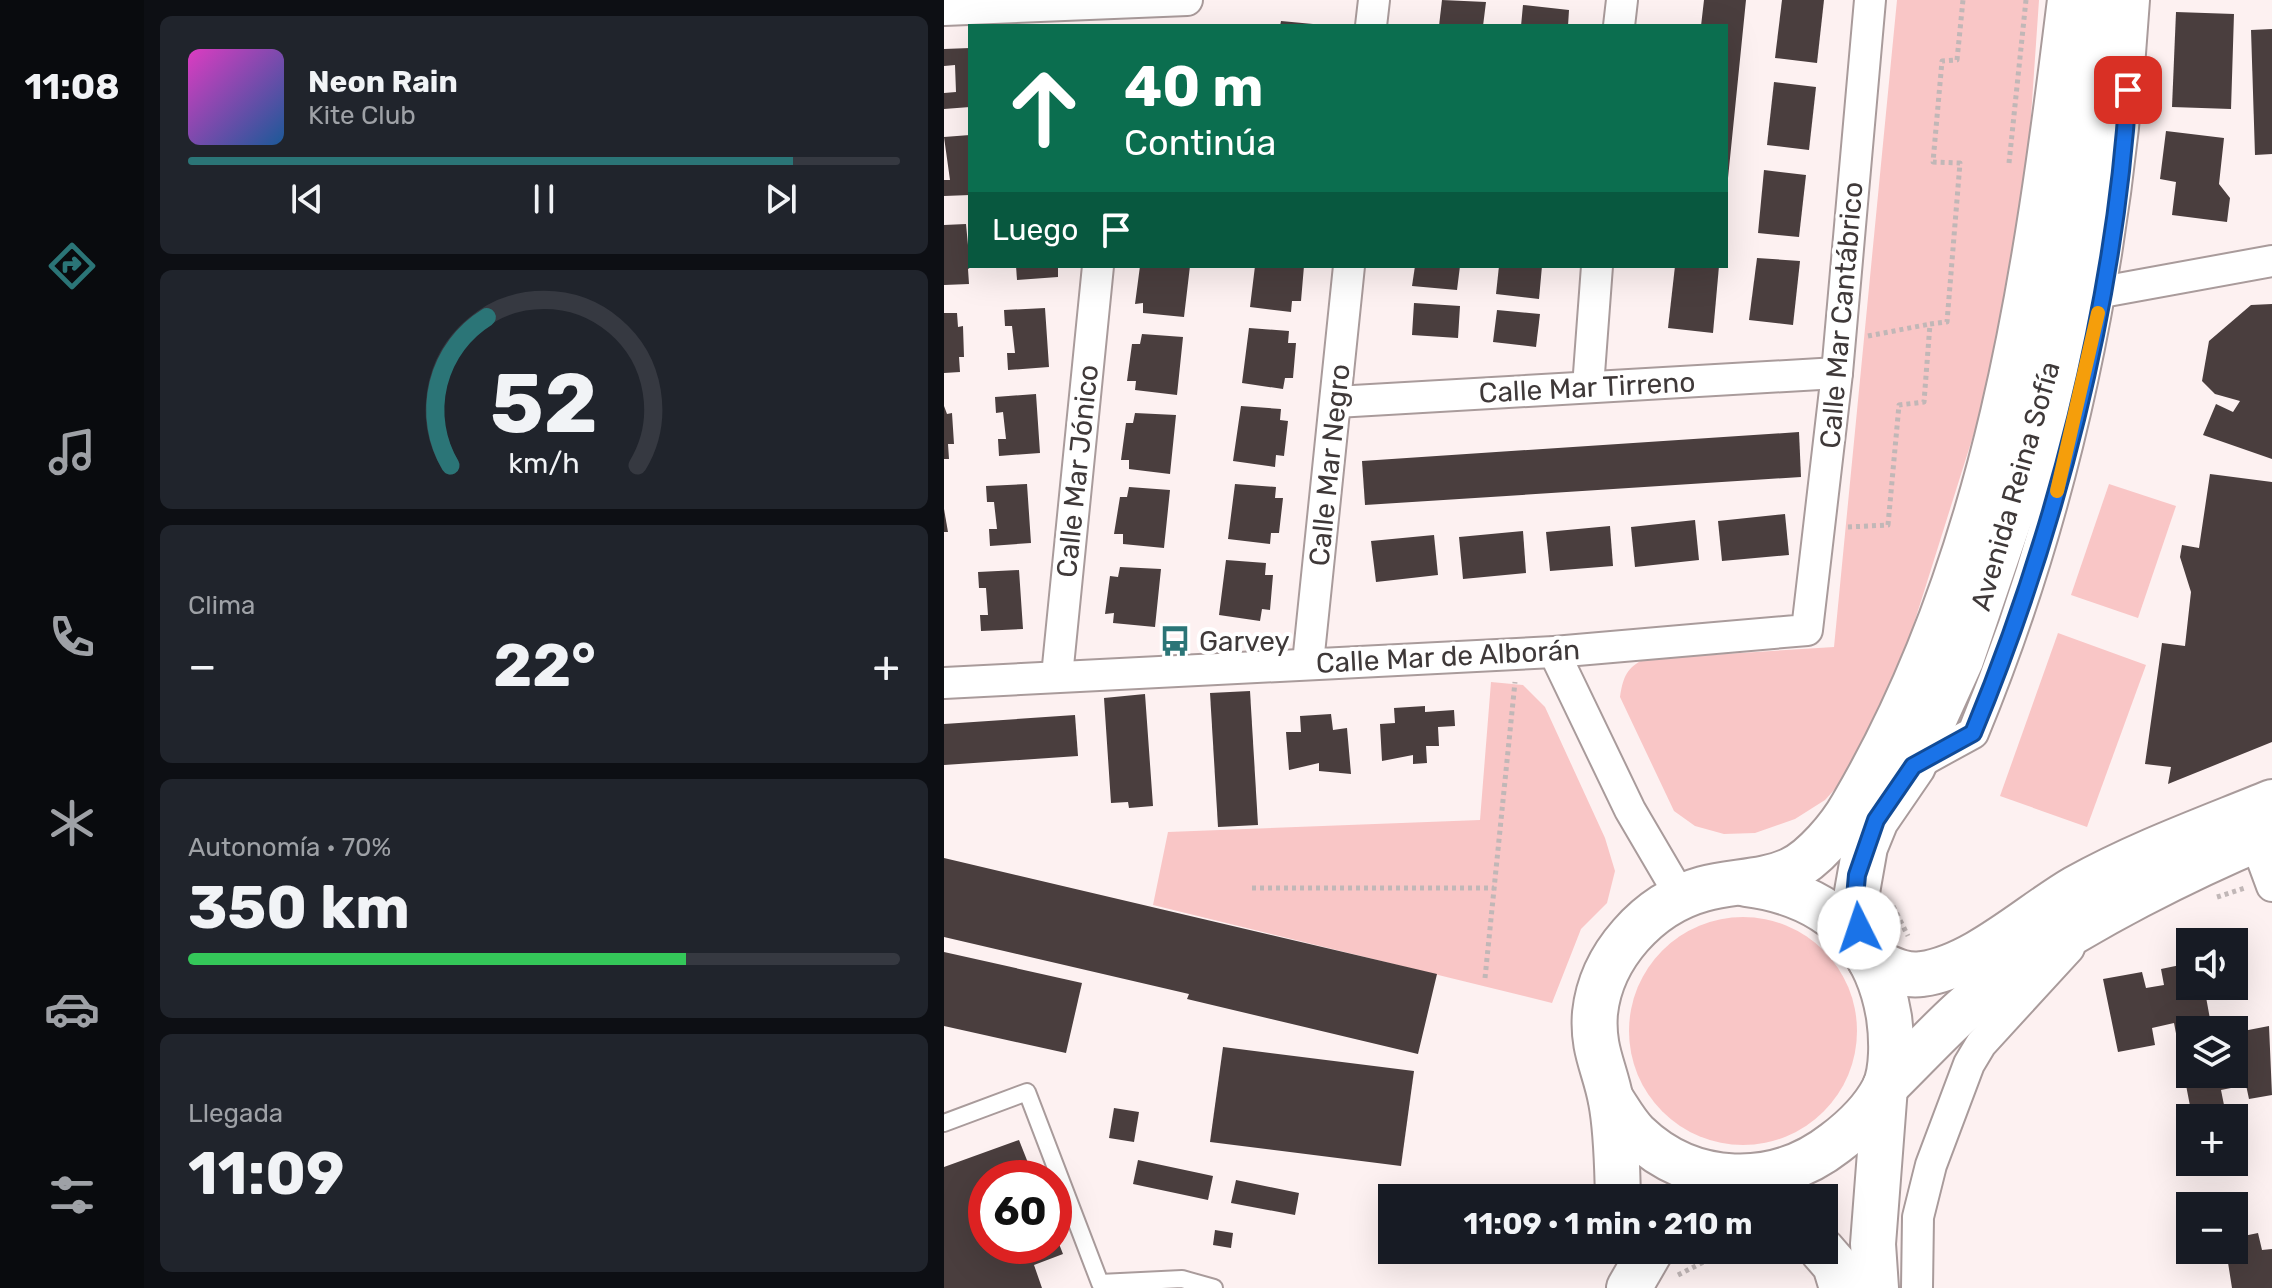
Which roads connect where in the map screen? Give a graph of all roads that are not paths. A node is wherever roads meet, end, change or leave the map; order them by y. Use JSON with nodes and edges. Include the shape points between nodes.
{"nodes":[{"id":1,"x":1187,"y":0,"type":"edge"},
{"id":2,"x":1374,"y":0,"type":"edge"},
{"id":3,"x":1622,"y":0,"type":"edge"},
{"id":4,"x":1870,"y":0,"type":"edge"},
{"id":5,"x":2070,"y":0,"type":"edge"},
{"id":6,"x":2100,"y":0,"type":"edge"},
{"id":7,"x":2134,"y":0,"type":"edge"},
{"id":8,"x":944,"y":10,"type":"edge"},
{"id":9,"x":1124,"y":10,"type":"edge"},
{"id":10,"x":1371,"y":24,"type":"edge"},
{"id":11,"x":1619,"y":24,"type":"edge"},
{"id":12,"x":2272,"y":261,"type":"edge"},
{"id":13,"x":1098,"y":268,"type":"edge"},
{"id":14,"x":1349,"y":268,"type":"edge"},
{"id":15,"x":1597,"y":268,"type":"edge"},
{"id":16,"x":2102,"y":292,"type":"junction"},
{"id":17,"x":1837,"y":373,"type":"junction"},
{"id":18,"x":1588,"y":387,"type":"junction"},
{"id":19,"x":1336,"y":402,"type":"junction"},
{"id":20,"x":1807,"y":630,"type":"joint"},
{"id":21,"x":1554,"y":652,"type":"junction"},
{"id":22,"x":1308,"y":663,"type":"junction"},
{"id":23,"x":1057,"y":676,"type":"junction"},
{"id":24,"x":944,"y":683,"type":"edge"},
{"id":25,"x":1913,"y":766,"type":"junction"},
{"id":26,"x":2268,"y":848,"type":"edge"},
{"id":27,"x":1744,"y":884,"type":"junction"},
{"id":28,"x":1681,"y":897,"type":"junction"},
{"id":29,"x":2089,"y":926,"type":"junction"},
{"id":30,"x":1867,"y":954,"type":"junction"},
{"id":31,"x":1885,"y":1087,"type":"junction"},
{"id":32,"x":1611,"y":1099,"type":"junction"},
{"id":33,"x":944,"y":1123,"type":"edge"},
{"id":34,"x":1617,"y":1184,"type":"edge"},
{"id":35,"x":1722,"y":1184,"type":"edge"},
{"id":36,"x":1752,"y":1184,"type":"edge"},
{"id":37,"x":1612,"y":1264,"type":"edge"},
{"id":38,"x":1834,"y":1264,"type":"edge"},
{"id":39,"x":1214,"y":1288,"type":"edge"},
{"id":40,"x":1597,"y":1288,"type":"edge"},
{"id":41,"x":1842,"y":1288,"type":"edge"},
{"id":42,"x":1876,"y":1288,"type":"edge"},
{"id":43,"x":1917,"y":1288,"type":"edge"}],
"edges":[{"from":1,"to":9,"type":"street"},
{"from":2,"to":10,"type":"street"},
{"from":3,"to":11,"type":"street"},
{"from":4,"to":17,"type":"street","name":"Calle Mar Cantábrico"},
{"from":5,"to":27,"type":"main road","name":"Avenida Reina Sofía","via":[[2042,226],[2020,346],[1942,621],[1850,810],[1793,870]]},
{"from":6,"to":25,"type":"main road","name":"Avenida Reina Sofía","via":[[2071,271],[2052,365],[2022,482],[1967,646]]},
{"from":7,"to":16,"type":"street","via":[[2126,120]]},
{"from":8,"to":9,"type":"street"},
{"from":12,"to":16,"type":"street"},
{"from":13,"to":23,"type":"street","name":"Calle Mar Jónico"},
{"from":14,"to":19,"type":"street","name":"Calle Mar Negro"},
{"from":15,"to":18,"type":"street"},
{"from":16,"to":25,"type":"street","via":[[2060,478],[1997,675],[1973,733]]},
{"from":17,"to":18,"type":"street","name":"Calle Mar Tirreno"},
{"from":17,"to":20,"type":"street","name":"Calle Mar Cantábrico"},
{"from":18,"to":19,"type":"street","name":"Calle Mar Tirreno"},
{"from":19,"to":22,"type":"street","name":"Calle Mar Negro"},
{"from":20,"to":21,"type":"street","name":"Calle Mar de Alborán"},
{"from":21,"to":22,"type":"street","name":"Calle Mar de Alborán"},
{"from":21,"to":28,"type":"street","via":[[1630,810]]},
{"from":22,"to":23,"type":"street","name":"Calle Mar de Alborán"},
{"from":23,"to":24,"type":"street","name":"Calle Mar de Alborán"},
{"from":25,"to":30,"type":"main road","name":"Avenida Reina Sofía","via":[[1876,820],[1865,847],[1854,909]]},
{"from":26,"to":29,"type":"main road","via":[[2168,880]]},
{"from":26,"to":30,"type":"main road","via":[[2148,852],[2075,889],[1958,962],[1925,974],[1905,975]]},
{"from":27,"to":28,"type":"main road","name":"Avenida Reina Sofía"},
{"from":27,"to":30,"type":"main road","name":"Avenida Reina Sofía","via":[[1806,899],[1837,918]]},
{"from":28,"to":32,"type":"main road","name":"Avenida Reina Sofía","via":[[1644,922],[1620,948],[1604,978],[1595,1012],[1596,1054]]},
{"from":29,"to":31,"type":"main road","via":[[2011,971],[1950,1021]]},
{"from":29,"to":43,"type":"street","via":[[1981,1044],[1969,1064],[1931,1165],[1918,1217]]},
{"from":30,"to":31,"type":"main road","name":"Avenida Reina Sofía","via":[[1879,975],[1891,1032]]},
{"from":31,"to":36,"type":"main road","name":"Avenida Reina Sofía","via":[[1866,1116],[1820,1155]]},
{"from":31,"to":42,"type":"main road","via":[[1873,1244]]},
{"from":32,"to":34,"type":"main road","name":"Avenida Reina Sofía"},
{"from":32,"to":35,"type":"main road","name":"Avenida Reina Sofía","via":[[1635,1133],[1668,1158]]},
{"from":33,"to":39,"type":"lane","via":[[1027,1092],[1100,1283],[1182,1279]]},
{"from":37,"to":40,"type":"main road"},
{"from":38,"to":41,"type":"main road"}]}
